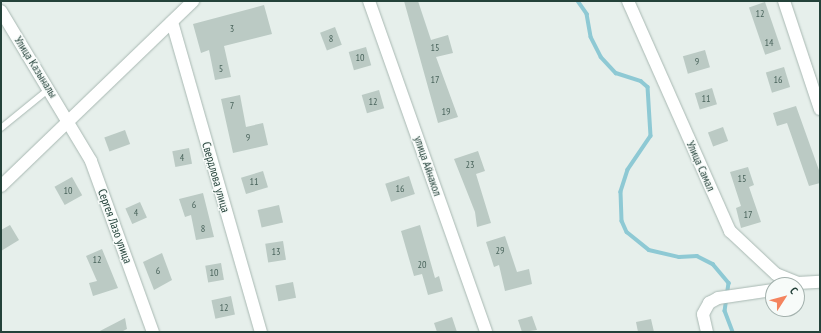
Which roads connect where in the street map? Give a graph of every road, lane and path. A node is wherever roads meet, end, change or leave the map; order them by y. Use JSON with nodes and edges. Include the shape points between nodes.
{"nodes":[{"id":1,"x":193,"y":1,"type":"edge"},
{"id":2,"x":369,"y":1,"type":"edge"},
{"id":3,"x":628,"y":1,"type":"edge"},
{"id":4,"x":784,"y":1,"type":"edge"},
{"id":5,"x":1,"y":11,"type":"edge"},
{"id":6,"x":172,"y":22,"type":"junction"},
{"id":7,"x":49,"y":89,"type":"junction"},
{"id":8,"x":820,"y":109,"type":"edge"},
{"id":9,"x":70,"y":122,"type":"junction"},
{"id":10,"x":1,"y":128,"type":"edge"},
{"id":11,"x":1,"y":186,"type":"edge"},
{"id":12,"x":782,"y":277,"type":"edge"},
{"id":13,"x":820,"y":282,"type":"edge"},
{"id":14,"x":805,"y":283,"type":"edge"},
{"id":15,"x":765,"y":291,"type":"edge"},
{"id":16,"x":153,"y":332,"type":"edge"},
{"id":17,"x":261,"y":332,"type":"edge"},
{"id":18,"x":486,"y":332,"type":"edge"},
{"id":19,"x":707,"y":332,"type":"edge"}],
"edges":[{"from":1,"to":6,"type":"street"},
{"from":2,"to":18,"type":"street","name":"улица Айнакол"},
{"from":3,"to":12,"type":"street","name":"Улица Самал","via":[[730,232]]},
{"from":4,"to":8,"type":"street"},
{"from":5,"to":7,"type":"street","name":"Улица Казыналы"},
{"from":6,"to":9,"type":"street"},
{"from":6,"to":17,"type":"street","name":"Свердлова улица"},
{"from":7,"to":9,"type":"street","name":"Улица Казыналы"},
{"from":7,"to":10,"type":"lane"},
{"from":9,"to":11,"type":"street"},
{"from":9,"to":16,"type":"street","name":"Сергея Лазо улица","via":[[91,161]]},
{"from":13,"to":14,"type":"street","name":"Улица Самал"},
{"from":15,"to":19,"type":"street","via":[[718,298],[709,303],[703,314]]}]}
